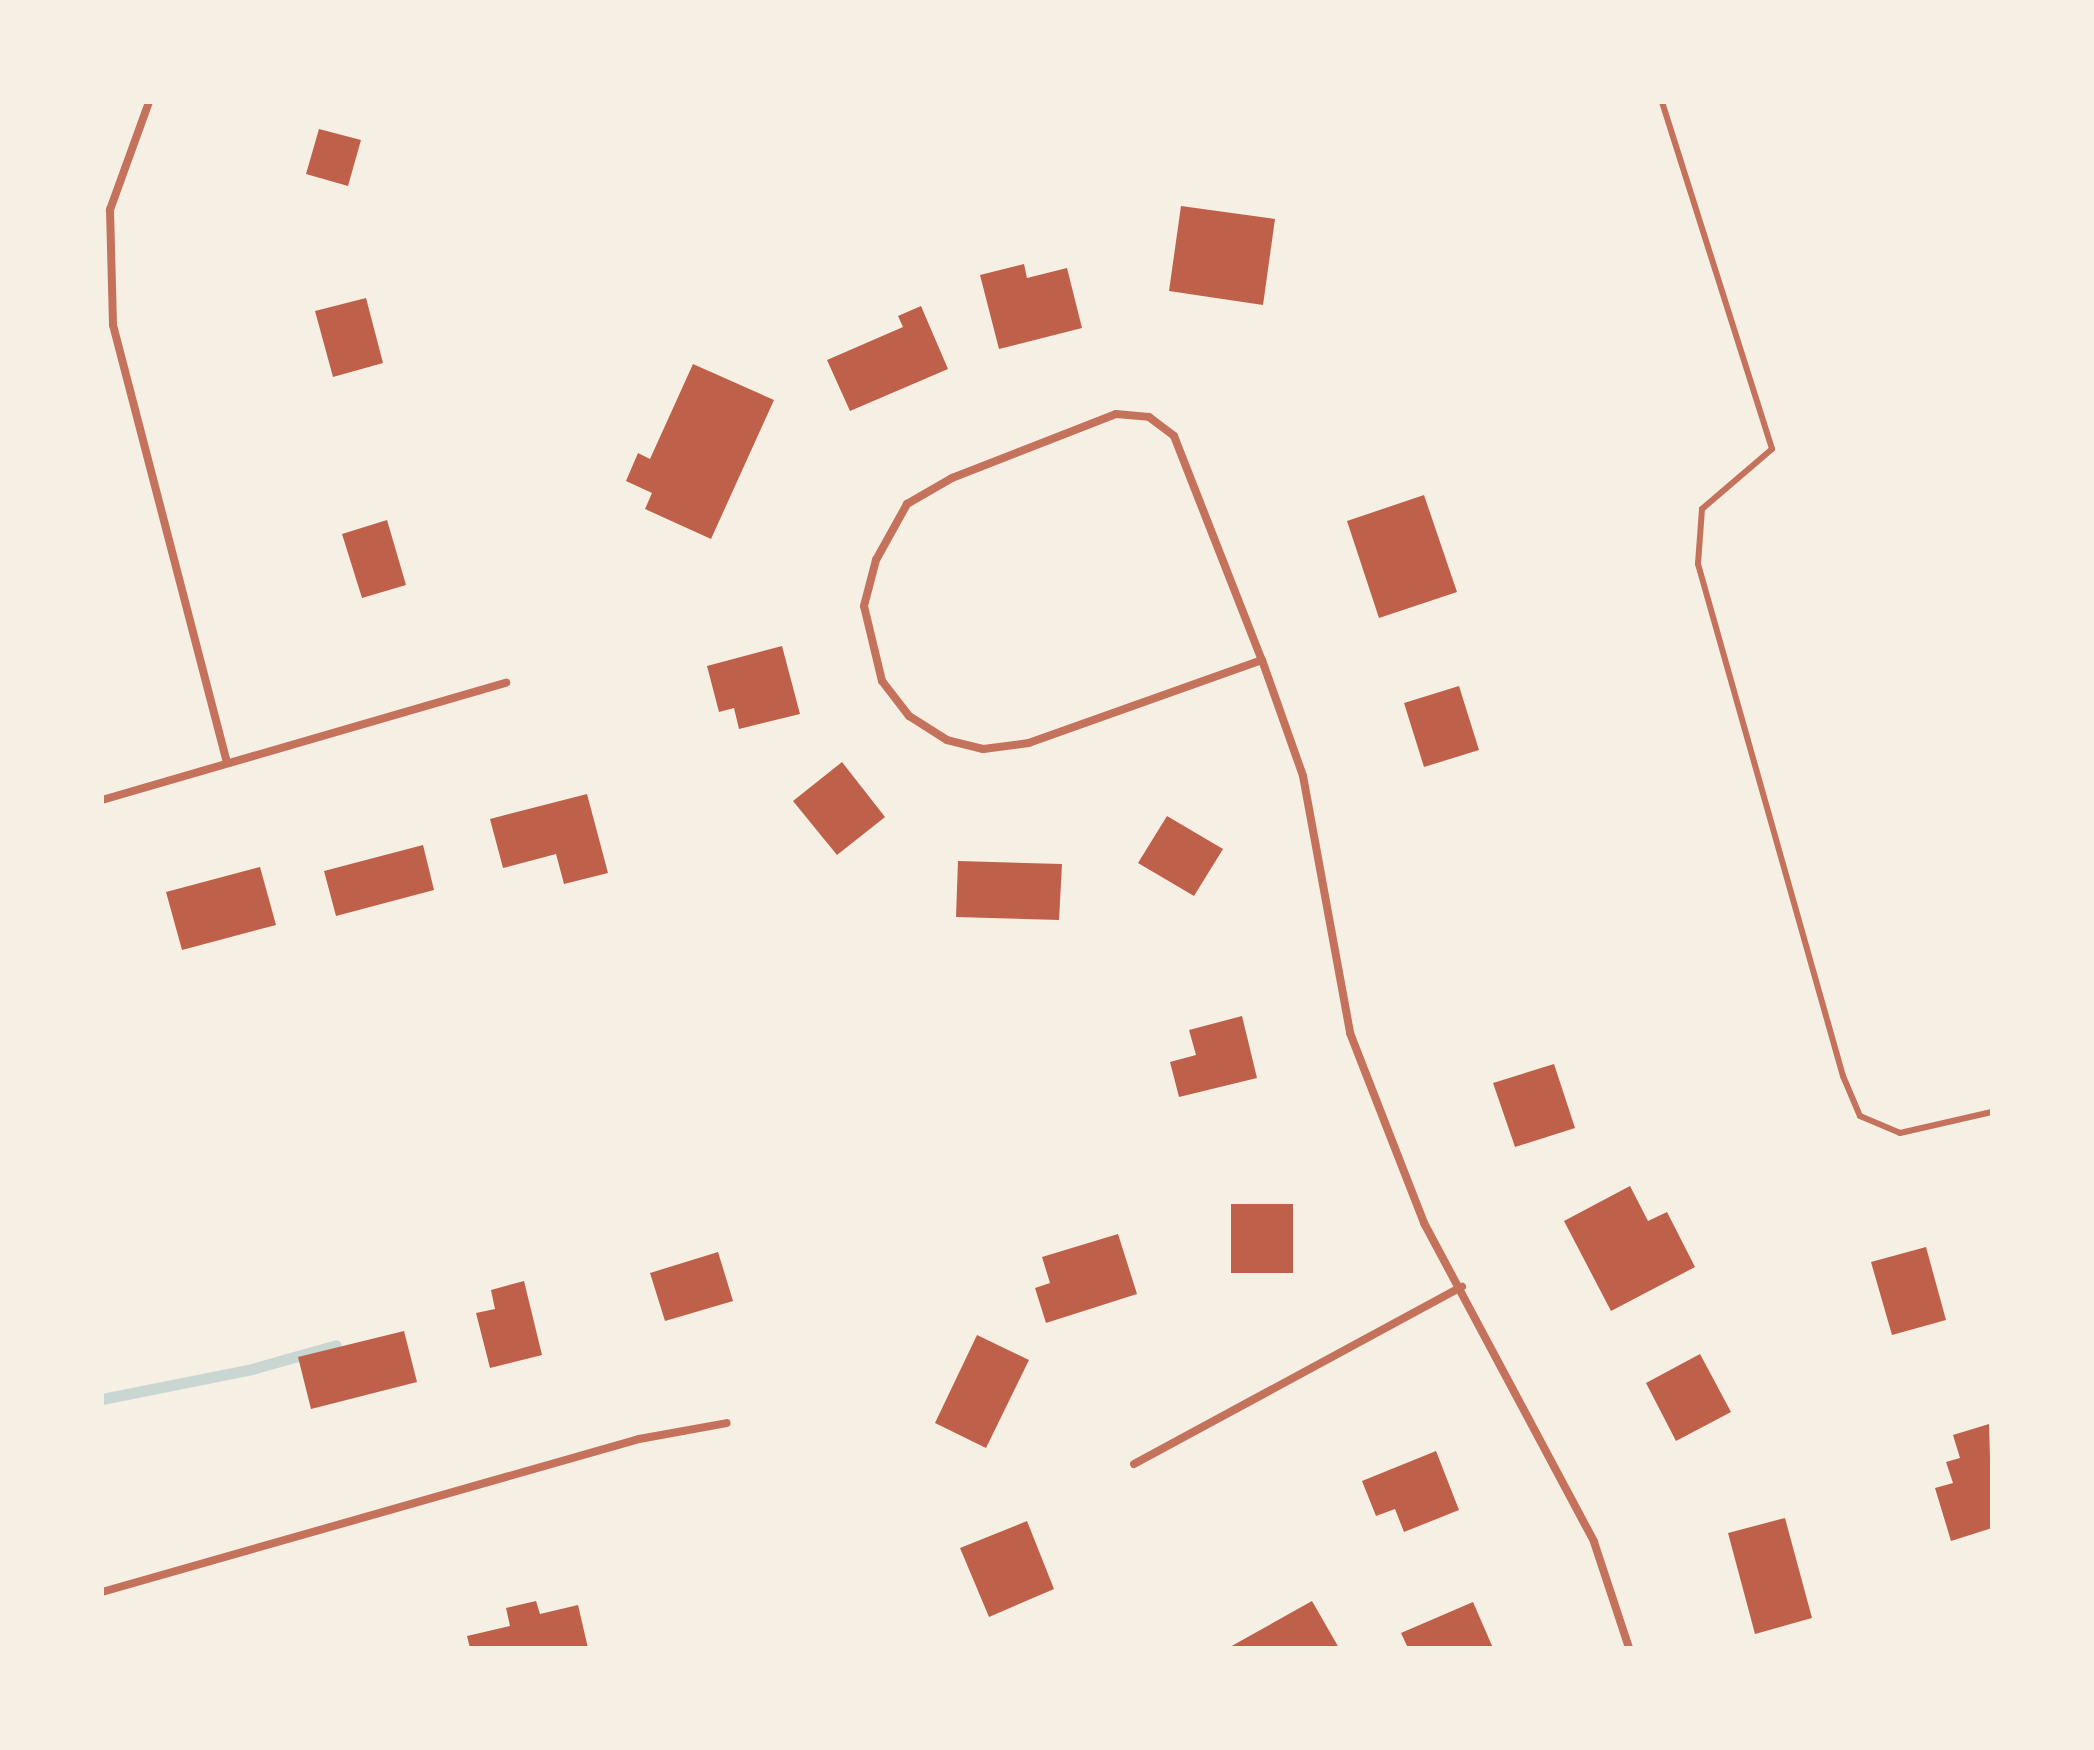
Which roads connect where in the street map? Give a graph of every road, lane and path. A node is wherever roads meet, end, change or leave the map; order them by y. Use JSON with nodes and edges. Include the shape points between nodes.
{"nodes":[{"id":1,"x":149,"y":102,"type":"edge"},
{"id":2,"x":1662,"y":102,"type":"edge"},
{"id":3,"x":1262,"y":660,"type":"junction"},
{"id":4,"x":506,"y":683,"type":"dead end"},
{"id":5,"x":227,"y":762,"type":"junction"},
{"id":6,"x":102,"y":800,"type":"edge"},
{"id":7,"x":1992,"y":1112,"type":"edge"},
{"id":8,"x":1462,"y":1287,"type":"junction"},
{"id":9,"x":727,"y":1423,"type":"dead end"},
{"id":10,"x":1134,"y":1464,"type":"dead end"},
{"id":11,"x":102,"y":1592,"type":"edge"},
{"id":12,"x":1629,"y":1648,"type":"edge"}],
"edges":[{"from":1,"to":5,"type":"street","via":[[110,210],[113,325]]},
{"from":2,"to":7,"type":"lane","via":[[1772,449],[1702,509],[1698,564],[1843,1076],[1860,1116],[1900,1133]]},
{"from":3,"to":3,"type":"street","via":[[1174,436],[1149,417],[1116,414],[952,478],[907,504],[876,560],[864,606],[882,681],[909,716],[947,740],[983,749],[1029,743]]},
{"from":3,"to":8,"type":"street","via":[[1303,776],[1350,1033],[1424,1223]]},
{"from":4,"to":5,"type":"street"},
{"from":5,"to":6,"type":"street"},
{"from":8,"to":10,"type":"street"},
{"from":8,"to":12,"type":"street","via":[[1594,1542]]},
{"from":9,"to":11,"type":"street","via":[[639,1439]]}]}
